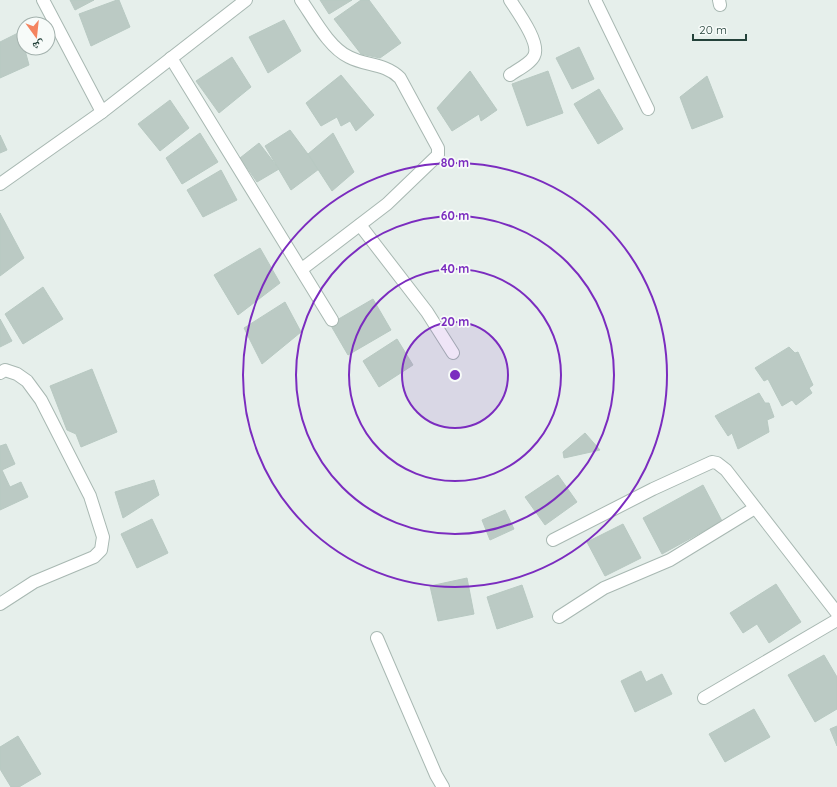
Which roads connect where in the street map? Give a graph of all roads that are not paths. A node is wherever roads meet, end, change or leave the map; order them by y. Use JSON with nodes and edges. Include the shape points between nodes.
{"nodes":[{"id":1,"x":43,"y":0,"type":"edge"},
{"id":2,"x":246,"y":0,"type":"edge"},
{"id":3,"x":301,"y":0,"type":"edge"},
{"id":4,"x":510,"y":0,"type":"edge"},
{"id":5,"x":595,"y":0,"type":"edge"},
{"id":6,"x":171,"y":58,"type":"junction"},
{"id":7,"x":510,"y":75,"type":"dead end"},
{"id":8,"x":648,"y":109,"type":"dead end"},
{"id":9,"x":102,"y":112,"type":"junction"},
{"id":10,"x":0,"y":184,"type":"edge"},
{"id":11,"x":360,"y":225,"type":"junction"},
{"id":12,"x":302,"y":269,"type":"junction"},
{"id":13,"x":332,"y":320,"type":"dead end"},
{"id":14,"x":452,"y":353,"type":"dead end"},
{"id":15,"x":0,"y":373,"type":"edge"},
{"id":16,"x":755,"y":508,"type":"junction"},
{"id":17,"x":553,"y":540,"type":"dead end"},
{"id":18,"x":0,"y":604,"type":"edge"},
{"id":19,"x":837,"y":613,"type":"edge"},
{"id":20,"x":559,"y":617,"type":"dead end"},
{"id":21,"x":837,"y":620,"type":"edge"},
{"id":22,"x":377,"y":638,"type":"dead end"},
{"id":23,"x":704,"y":698,"type":"dead end"},
{"id":24,"x":443,"y":787,"type":"edge"}],
"edges":[{"from":1,"to":9,"type":"street"},
{"from":2,"to":6,"type":"street"},
{"from":3,"to":11,"type":"street","via":[[338,50],[348,57],[383,66],[395,72],[438,148],[438,155],[414,179],[388,204]]},
{"from":4,"to":7,"type":"street","via":[[536,46],[533,57]]},
{"from":5,"to":8,"type":"street"},
{"from":6,"to":9,"type":"street"},
{"from":6,"to":12,"type":"street"},
{"from":9,"to":10,"type":"street"},
{"from":11,"to":12,"type":"street"},
{"from":11,"to":14,"type":"street","via":[[427,312]]},
{"from":12,"to":13,"type":"street"},
{"from":15,"to":18,"type":"street","via":[[5,370],[17,374],[27,381],[41,400],[90,496],[103,536],[101,550],[94,557],[34,582]]},
{"from":16,"to":17,"type":"street","via":[[726,470],[718,463],[712,462]]},
{"from":16,"to":19,"type":"street"},
{"from":16,"to":20,"type":"street","via":[[670,560],[604,588]]},
{"from":21,"to":23,"type":"street"},
{"from":22,"to":24,"type":"street"}]}
